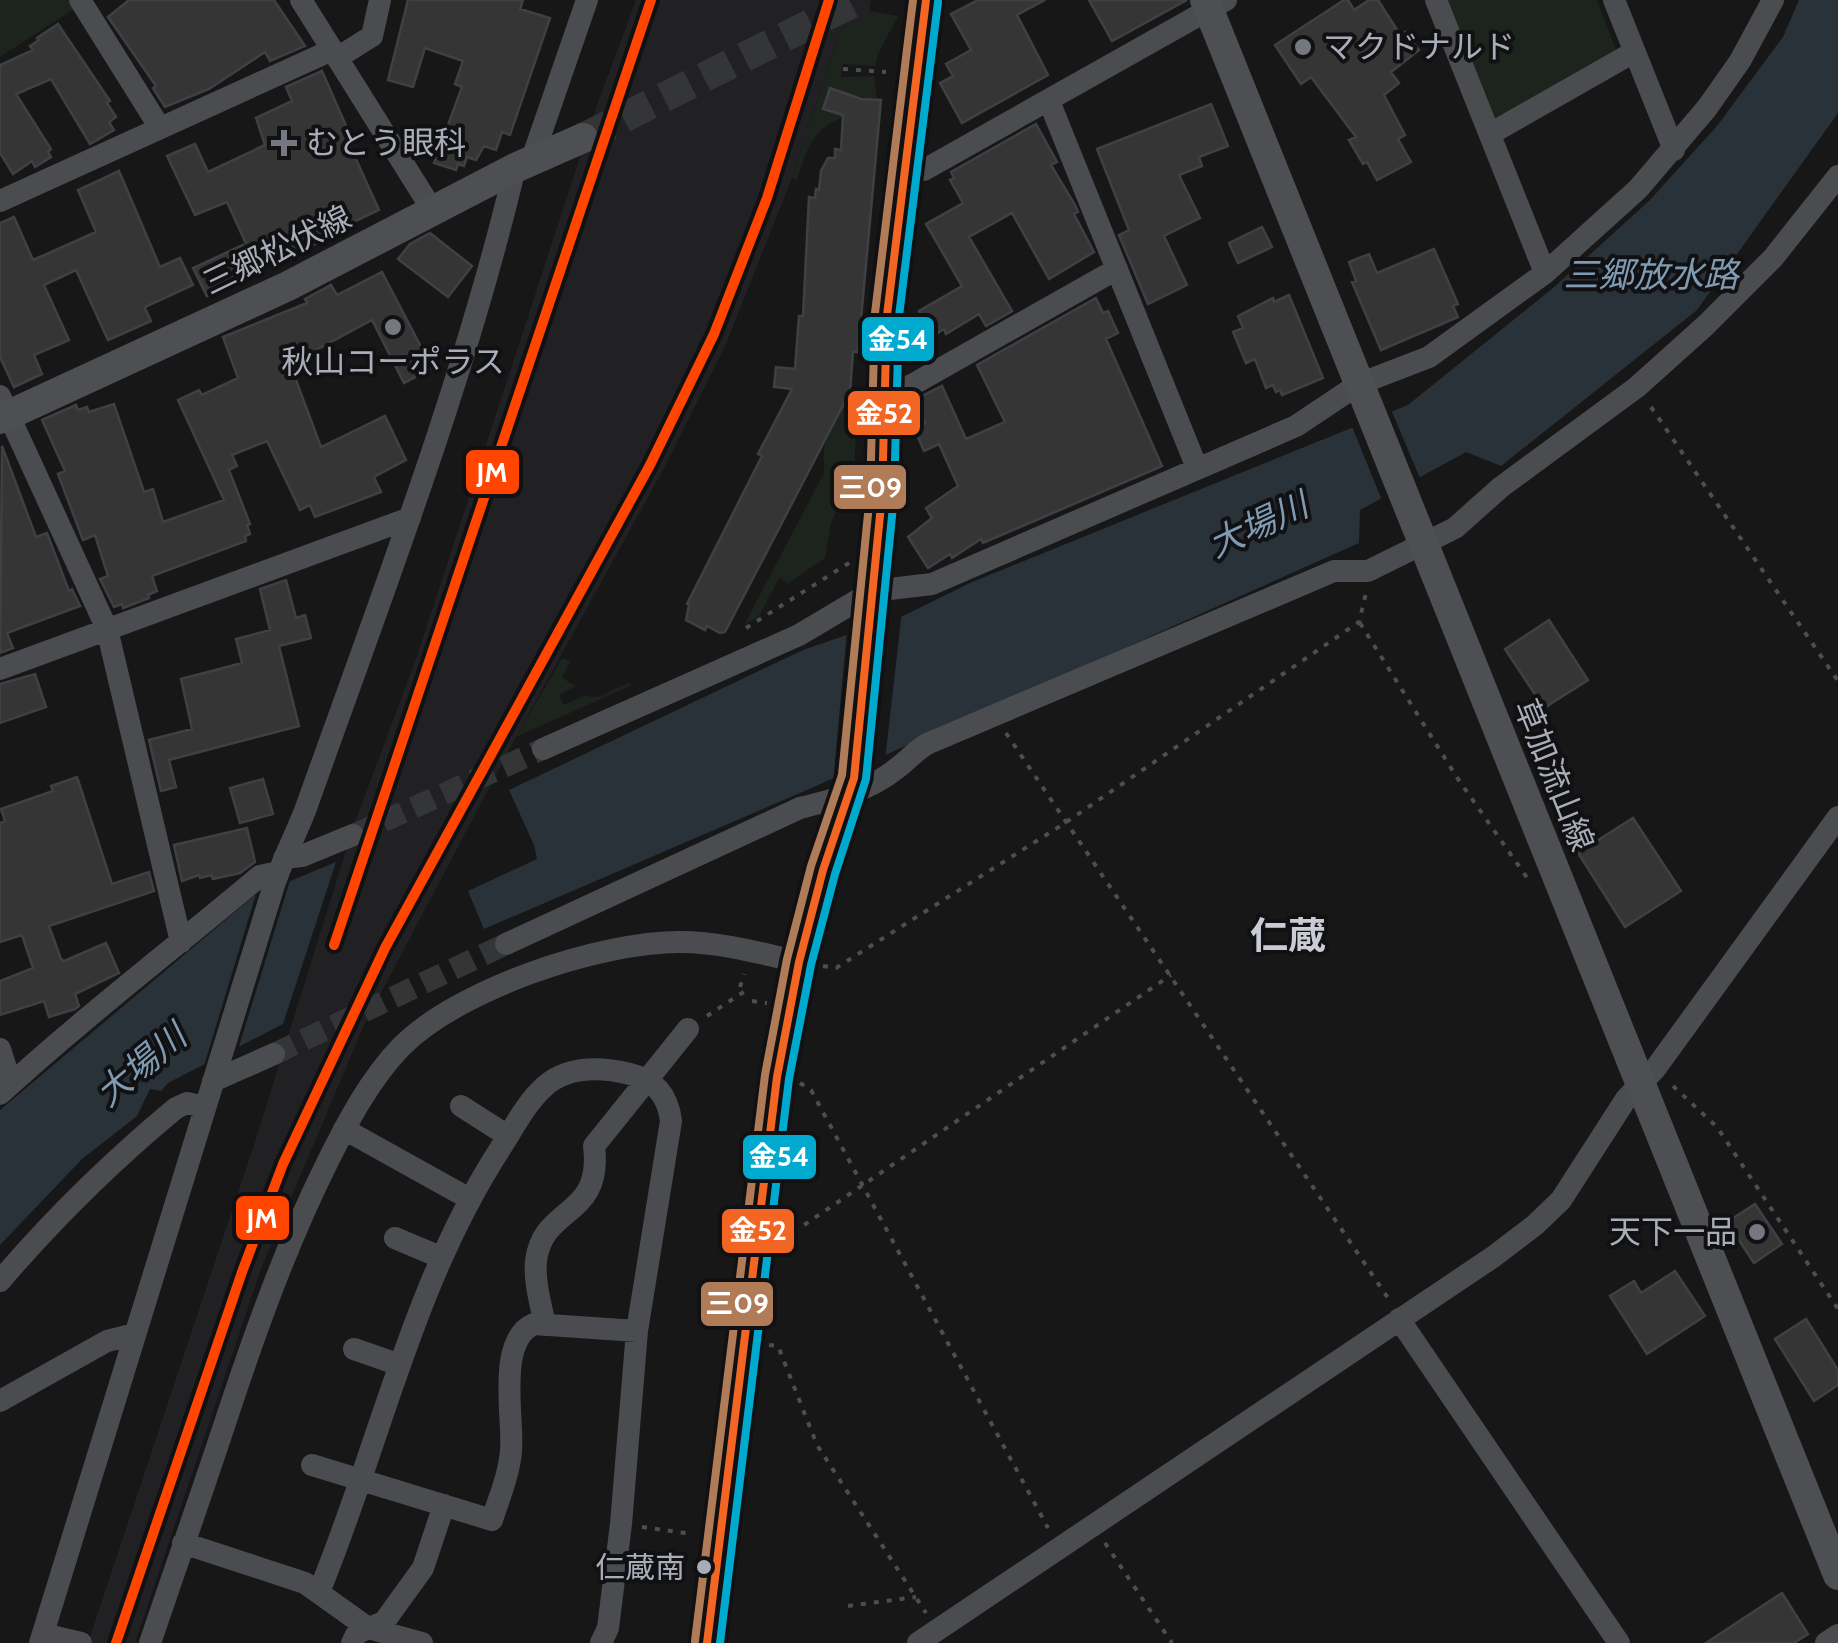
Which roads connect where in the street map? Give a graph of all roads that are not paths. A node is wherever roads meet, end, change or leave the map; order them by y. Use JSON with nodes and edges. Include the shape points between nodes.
{"nodes":[{"id":1,"x":80,"y":0,"type":"edge"},
{"id":2,"x":301,"y":0,"type":"edge"},
{"id":3,"x":380,"y":0,"type":"edge"},
{"id":4,"x":587,"y":0,"type":"edge"},
{"id":5,"x":926,"y":0,"type":"edge"},
{"id":6,"x":1436,"y":0,"type":"edge"},
{"id":7,"x":1614,"y":0,"type":"edge"},
{"id":8,"x":1773,"y":0,"type":"edge"},
{"id":9,"x":1213,"y":3,"type":"edge"},
{"id":10,"x":1634,"y":52,"type":"junction"},
{"id":11,"x":334,"y":54,"type":"junction"},
{"id":12,"x":1049,"y":101,"type":"junction"},
{"id":13,"x":160,"y":128,"type":"junction"},
{"id":14,"x":1490,"y":134,"type":"junction"},
{"id":15,"x":583,"y":138,"type":"tunnel mouth"},
{"id":16,"x":1674,"y":150,"type":"junction"},
{"id":17,"x":523,"y":164,"type":"junction"},
{"id":18,"x":907,"y":169,"type":"junction"},
{"id":19,"x":1838,"y":176,"type":"edge"},
{"id":20,"x":0,"y":201,"type":"edge"},
{"id":21,"x":433,"y":211,"type":"junction"},
{"id":22,"x":1116,"y":269,"type":"junction"},
{"id":23,"x":1545,"y":272,"type":"junction"},
{"id":24,"x":886,"y":389,"type":"junction"},
{"id":25,"x":1362,"y":392,"type":"junction"},
{"id":26,"x":3,"y":410,"type":"edge"},
{"id":27,"x":1197,"y":468,"type":"junction"},
{"id":28,"x":410,"y":518,"type":"junction"},
{"id":29,"x":1424,"y":545,"type":"junction"},
{"id":30,"x":872,"y":602,"type":"junction"},
{"id":31,"x":107,"y":629,"type":"junction"},
{"id":32,"x":0,"y":669,"type":"edge"},
{"id":33,"x":543,"y":749,"type":"tunnel mouth"},
{"id":34,"x":852,"y":787,"type":"junction"},
{"id":35,"x":1838,"y":817,"type":"edge"},
{"id":36,"x":352,"y":836,"type":"tunnel mouth"},
{"id":37,"x":279,"y":872,"type":"junction"},
{"id":38,"x":182,"y":942,"type":"junction"},
{"id":39,"x":506,"y":944,"type":"tunnel mouth"},
{"id":40,"x":799,"y":962,"type":"junction"},
{"id":41,"x":688,"y":1029,"type":"road end"},
{"id":42,"x":0,"y":1049,"type":"edge"},
{"id":43,"x":274,"y":1054,"type":"tunnel mouth"},
{"id":44,"x":217,"y":1071,"type":"junction"},
{"id":45,"x":1648,"y":1076,"type":"junction"},
{"id":46,"x":646,"y":1079,"type":"junction"},
{"id":47,"x":5,"y":1089,"type":"edge"},
{"id":48,"x":462,"y":1106,"type":"dead end"},
{"id":49,"x":204,"y":1107,"type":"junction"},
{"id":50,"x":344,"y":1129,"type":"junction"},
{"id":51,"x":508,"y":1136,"type":"junction"},
{"id":52,"x":468,"y":1198,"type":"junction"},
{"id":53,"x":395,"y":1238,"type":"dead end"},
{"id":54,"x":440,"y":1257,"type":"junction"},
{"id":55,"x":0,"y":1280,"type":"edge"},
{"id":56,"x":1400,"y":1318,"type":"junction"},
{"id":57,"x":545,"y":1325,"type":"junction"},
{"id":58,"x":636,"y":1331,"type":"junction"},
{"id":59,"x":135,"y":1334,"type":"junction"},
{"id":60,"x":354,"y":1349,"type":"dead end"},
{"id":61,"x":400,"y":1365,"type":"junction"},
{"id":62,"x":0,"y":1401,"type":"edge"},
{"id":63,"x":312,"y":1466,"type":"dead end"},
{"id":64,"x":360,"y":1479,"type":"junction"},
{"id":65,"x":444,"y":1505,"type":"junction"},
{"id":66,"x":183,"y":1543,"type":"junction"},
{"id":67,"x":1836,"y":1557,"type":"edge"},
{"id":68,"x":319,"y":1592,"type":"junction"},
{"id":69,"x":1838,"y":1635,"type":"edge"},
{"id":70,"x":360,"y":1636,"type":"edge"},
{"id":71,"x":932,"y":1637,"type":"edge"},
{"id":72,"x":41,"y":1639,"type":"edge"},
{"id":73,"x":80,"y":1643,"type":"edge"},
{"id":74,"x":150,"y":1643,"type":"edge"},
{"id":75,"x":422,"y":1643,"type":"edge"},
{"id":76,"x":601,"y":1643,"type":"edge"},
{"id":77,"x":706,"y":1643,"type":"edge"},
{"id":78,"x":1619,"y":1643,"type":"edge"},
{"id":79,"x":1826,"y":1643,"type":"edge"}],
"edges":[{"from":1,"to":13,"type":"street"},
{"from":2,"to":11,"type":"street"},
{"from":3,"to":11,"type":"street","via":[[372,36]]},
{"from":4,"to":17,"type":"street"},
{"from":5,"to":18,"type":"street"},
{"from":6,"to":14,"type":"street"},
{"from":7,"to":10,"type":"street"},
{"from":8,"to":16,"type":"street","via":[[1740,62]]},
{"from":9,"to":12,"type":"street"},
{"from":9,"to":25,"type":"main road","name":"草加流山線"},
{"from":10,"to":14,"type":"street"},
{"from":10,"to":16,"type":"street"},
{"from":11,"to":13,"type":"street"},
{"from":11,"to":21,"type":"street"},
{"from":12,"to":18,"type":"street","via":[[924,170]]},
{"from":12,"to":22,"type":"street"},
{"from":13,"to":20,"type":"street"},
{"from":14,"to":23,"type":"street"},
{"from":15,"to":17,"type":"main road","name":"三郷松伏線"},
{"from":16,"to":23,"type":"street"},
{"from":17,"to":21,"type":"main road","name":"三郷松伏線"},
{"from":17,"to":28,"type":"street"},
{"from":18,"to":24,"type":"street","via":[[887,315]]},
{"from":19,"to":29,"type":"street","via":[[1773,258],[1706,325],[1467,520]]},
{"from":21,"to":26,"type":"main road","name":"三郷松伏線","via":[[288,286]]},
{"from":22,"to":24,"type":"street","via":[[910,386]]},
{"from":22,"to":27,"type":"street"},
{"from":23,"to":25,"type":"street","via":[[1430,357]]},
{"from":24,"to":30,"type":"street"},
{"from":25,"to":27,"type":"street"},
{"from":25,"to":29,"type":"main road","name":"草加流山線"},
{"from":26,"to":31,"type":"street"},
{"from":27,"to":30,"type":"street","via":[[932,584]]},
{"from":28,"to":31,"type":"street"},
{"from":28,"to":37,"type":"street"},
{"from":29,"to":34,"type":"street","via":[[1368,571],[1334,571],[927,744],[896,770]]},
{"from":29,"to":45,"type":"main road","name":"草加流山線"},
{"from":30,"to":33,"type":"street"},
{"from":30,"to":34,"type":"street"},
{"from":31,"to":32,"type":"street"},
{"from":31,"to":38,"type":"street"},
{"from":34,"to":39,"type":"street"},
{"from":34,"to":40,"type":"street"},
{"from":35,"to":45,"type":"street"},
{"from":36,"to":37,"type":"street"},
{"from":37,"to":38,"type":"street","via":[[260,876]]},
{"from":37,"to":44,"type":"street"},
{"from":38,"to":47,"type":"street"},
{"from":40,"to":50,"type":"street","via":[[680,942],[624,947],[542,970],[424,1027],[401,1047]]},
{"from":40,"to":77,"type":"street","via":[[777,1077]]},
{"from":41,"to":46,"type":"street"},
{"from":42,"to":47,"type":"street"},
{"from":43,"to":44,"type":"street"},
{"from":44,"to":49,"type":"street"},
{"from":45,"to":56,"type":"street","via":[[1549,1213]]},
{"from":45,"to":67,"type":"main road","name":"草加流山線"},
{"from":46,"to":51,"type":"street","via":[[606,1070],[568,1072],[544,1086]]},
{"from":46,"to":57,"type":"street","via":[[594,1146],[597,1169],[583,1202],[554,1222],[540,1246],[536,1273]]},
{"from":46,"to":58,"type":"street","via":[[669,1106],[670,1121]]},
{"from":48,"to":51,"type":"street"},
{"from":49,"to":55,"type":"street","via":[[176,1108],[120,1154]]},
{"from":49,"to":59,"type":"street"},
{"from":50,"to":52,"type":"street"},
{"from":50,"to":66,"type":"street","via":[[283,1258]]},
{"from":51,"to":52,"type":"street"},
{"from":52,"to":54,"type":"street"},
{"from":53,"to":54,"type":"street"},
{"from":54,"to":61,"type":"street"},
{"from":56,"to":71,"type":"street"},
{"from":56,"to":78,"type":"street"},
{"from":57,"to":58,"type":"street"},
{"from":57,"to":65,"type":"street","via":[[524,1328],[518,1336],[508,1404],[510,1459],[492,1520]]},
{"from":58,"to":76,"type":"street","via":[[621,1524]]},
{"from":59,"to":62,"type":"street","via":[[107,1341]]},
{"from":59,"to":72,"type":"street"},
{"from":60,"to":61,"type":"street"},
{"from":61,"to":64,"type":"street"},
{"from":63,"to":64,"type":"street"},
{"from":64,"to":65,"type":"street"},
{"from":64,"to":68,"type":"street"},
{"from":65,"to":70,"type":"street","via":[[423,1568],[384,1622]]},
{"from":66,"to":68,"type":"street"},
{"from":66,"to":74,"type":"street"},
{"from":68,"to":70,"type":"street"},
{"from":69,"to":79,"type":"street"},
{"from":70,"to":75,"type":"street"},
{"from":72,"to":73,"type":"street"}]}
